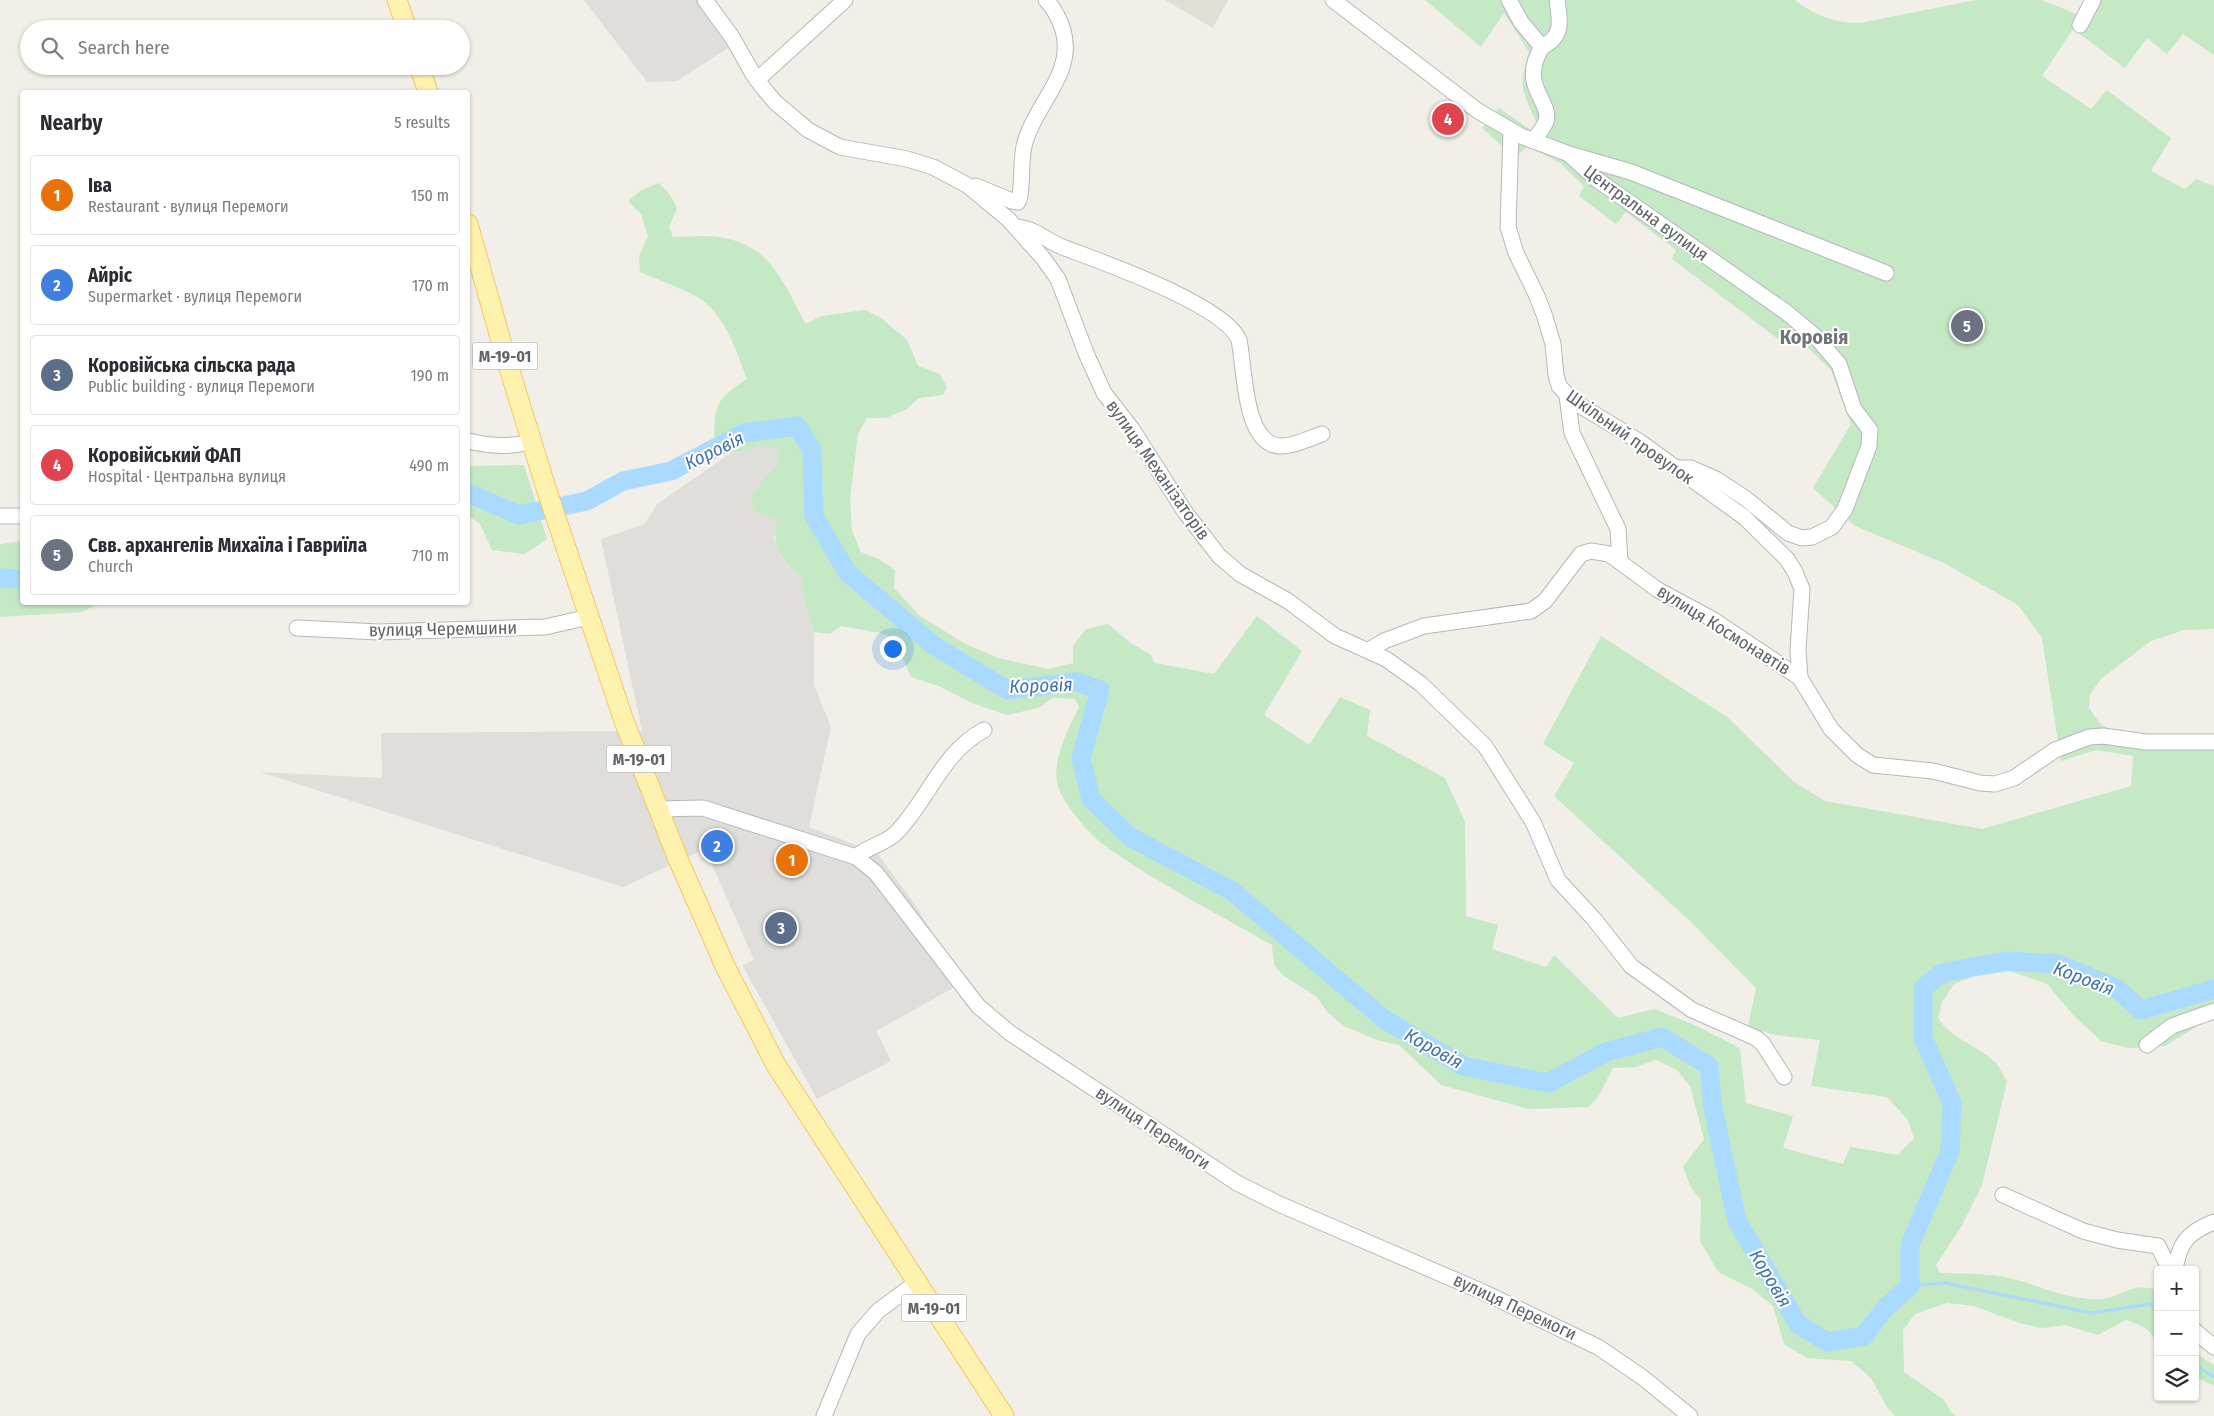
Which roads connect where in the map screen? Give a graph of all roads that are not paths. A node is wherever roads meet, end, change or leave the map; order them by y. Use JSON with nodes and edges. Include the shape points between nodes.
{"nodes":[{"id":1,"x":397,"y":0,"type":"edge"},
{"id":2,"x":705,"y":0,"type":"edge"},
{"id":3,"x":845,"y":0,"type":"edge"},
{"id":4,"x":1046,"y":0,"type":"edge"},
{"id":5,"x":1333,"y":0,"type":"edge"},
{"id":6,"x":1509,"y":0,"type":"edge"},
{"id":7,"x":1557,"y":0,"type":"edge"},
{"id":8,"x":2093,"y":0,"type":"edge"},
{"id":9,"x":404,"y":20,"type":"edge"},
{"id":10,"x":2080,"y":25,"type":"dead end"},
{"id":11,"x":1542,"y":47,"type":"junction"},
{"id":12,"x":422,"y":75,"type":"edge"},
{"id":13,"x":757,"y":80,"type":"junction"},
{"id":14,"x":427,"y":90,"type":"edge"},
{"id":15,"x":1511,"y":131,"type":"junction"},
{"id":16,"x":1533,"y":141,"type":"junction"},
{"id":17,"x":1569,"y":154,"type":"junction"},
{"id":18,"x":967,"y":186,"type":"junction"},
{"id":19,"x":1016,"y":228,"type":"junction"},
{"id":20,"x":470,"y":231,"type":"edge"},
{"id":21,"x":1886,"y":273,"type":"dead end"},
{"id":22,"x":1567,"y":396,"type":"junction"},
{"id":23,"x":1322,"y":434,"type":"dead end"},
{"id":24,"x":470,"y":441,"type":"edge"},
{"id":25,"x":532,"y":441,"type":"junction"},
{"id":26,"x":1677,"y":468,"type":"junction"},
{"id":27,"x":0,"y":516,"type":"edge"},
{"id":28,"x":20,"y":516,"type":"edge"},
{"id":29,"x":1620,"y":562,"type":"junction"},
{"id":30,"x":589,"y":617,"type":"junction"},
{"id":31,"x":297,"y":628,"type":"dead end"},
{"id":32,"x":1369,"y":650,"type":"junction"},
{"id":33,"x":1800,"y":678,"type":"junction"},
{"id":34,"x":984,"y":730,"type":"dead end"},
{"id":35,"x":2214,"y":742,"type":"edge"},
{"id":36,"x":658,"y":809,"type":"junction"},
{"id":37,"x":856,"y":857,"type":"junction"},
{"id":38,"x":2214,"y":1011,"type":"edge"},
{"id":39,"x":2147,"y":1045,"type":"dead end"},
{"id":40,"x":1784,"y":1077,"type":"dead end"},
{"id":41,"x":2003,"y":1195,"type":"dead end"},
{"id":42,"x":2214,"y":1222,"type":"edge"},
{"id":43,"x":2168,"y":1266,"type":"edge"},
{"id":44,"x":2176,"y":1266,"type":"edge"},
{"id":45,"x":917,"y":1282,"type":"junction"},
{"id":46,"x":2199,"y":1334,"type":"edge"},
{"id":47,"x":2214,"y":1346,"type":"edge"},
{"id":48,"x":824,"y":1416,"type":"edge"},
{"id":49,"x":1004,"y":1416,"type":"edge"},
{"id":50,"x":1690,"y":1416,"type":"edge"}],
"edges":[{"from":1,"to":9,"type":"main road"},
{"from":2,"to":13,"type":"street","name":"вулиця Механізаторів"},
{"from":3,"to":13,"type":"street"},
{"from":4,"to":18,"type":"street","via":[[1057,13],[1063,32],[1064,60],[1059,78],[1026,138],[1019,200],[1012,201],[986,189]]},
{"from":5,"to":15,"type":"street","name":"Центральна вулиця","via":[[1478,110]]},
{"from":6,"to":11,"type":"street","via":[[1521,22]]},
{"from":7,"to":11,"type":"street","via":[[1559,30],[1554,40]]},
{"from":8,"to":10,"type":"street"},
{"from":11,"to":16,"type":"street","via":[[1534,66],[1533,82],[1546,117]]},
{"from":12,"to":14,"type":"main road"},
{"from":13,"to":18,"type":"street","name":"вулиця Механізаторів","via":[[789,114],[830,143],[918,162]]},
{"from":15,"to":16,"type":"street","name":"Центральна вулиця"},
{"from":15,"to":22,"type":"street","name":"Шкільний провулок","via":[[1508,228],[1543,311],[1553,344],[1557,382]]},
{"from":16,"to":17,"type":"street","name":"Центральна вулиця"},
{"from":17,"to":21,"type":"street","via":[[1631,172]]},
{"from":17,"to":26,"type":"street","name":"Центральна вулиця","via":[[1596,179],[1816,336],[1839,364],[1851,403],[1870,430],[1869,446],[1845,509],[1832,527],[1812,537],[1802,538],[1788,533],[1716,479],[1691,468]]},
{"from":18,"to":19,"type":"street","name":"вулиця Механізаторів"},
{"from":19,"to":23,"type":"street","name":"вулиця Механізаторів","via":[[1031,230],[1057,245],[1164,288],[1225,322],[1239,340],[1251,417],[1262,437],[1280,446]]},
{"from":19,"to":32,"type":"street","name":"вулиця Механізаторів","via":[[1058,279],[1104,393],[1209,544],[1240,574],[1288,601],[1335,636]]},
{"from":20,"to":25,"type":"main road","number":"М-19-01"},
{"from":22,"to":26,"type":"street","name":"Шкільний провулок"},
{"from":22,"to":29,"type":"street","via":[[1572,433],[1618,530]]},
{"from":24,"to":25,"type":"street","via":[[518,445]]},
{"from":25,"to":30,"type":"main road","number":"М-19-01"},
{"from":26,"to":33,"type":"street","name":"Шкільний провулок","via":[[1751,523],[1787,559],[1795,572],[1802,594],[1798,650]]},
{"from":27,"to":28,"type":"street"},
{"from":29,"to":32,"type":"street","name":"вулиця Космонавтів","via":[[1609,554],[1588,551],[1578,557],[1545,601],[1531,611],[1424,626]]},
{"from":29,"to":33,"type":"street","name":"вулиця Космонавтів","via":[[1658,590],[1712,619]]},
{"from":30,"to":31,"type":"street","name":"вулиця Черемшини","via":[[545,627],[379,632]]},
{"from":30,"to":36,"type":"main road","number":"М-19-01"},
{"from":32,"to":40,"type":"street","name":"вулиця Механізаторів","via":[[1412,676],[1482,742],[1533,822],[1558,880],[1631,966],[1692,1010],[1756,1038]]},
{"from":33,"to":35,"type":"street","name":"вулиця Космонавтів","via":[[1831,729],[1868,763],[1933,771],[1988,784],[2008,781],[2055,750],[2090,737],[2146,742]]},
{"from":34,"to":37,"type":"street","via":[[961,747],[896,832]]},
{"from":36,"to":37,"type":"street","name":"вулиця Перемоги","via":[[703,808]]},
{"from":36,"to":45,"type":"main road","number":"М-19-01","via":[[725,966],[776,1065]]},
{"from":37,"to":50,"type":"street","name":"вулиця Перемоги","via":[[876,873],[978,1006],[1010,1033],[1237,1183],[1483,1292],[1598,1347],[1642,1376]]},
{"from":38,"to":39,"type":"street","via":[[2172,1026]]},
{"from":41,"to":43,"type":"street","via":[[2083,1231],[2158,1246]]},
{"from":42,"to":44,"type":"street","via":[[2198,1230],[2181,1245]]},
{"from":45,"to":48,"type":"street","via":[[878,1311],[862,1329]]},
{"from":45,"to":49,"type":"main road","number":"М-19-01"},
{"from":46,"to":47,"type":"street"}]}
